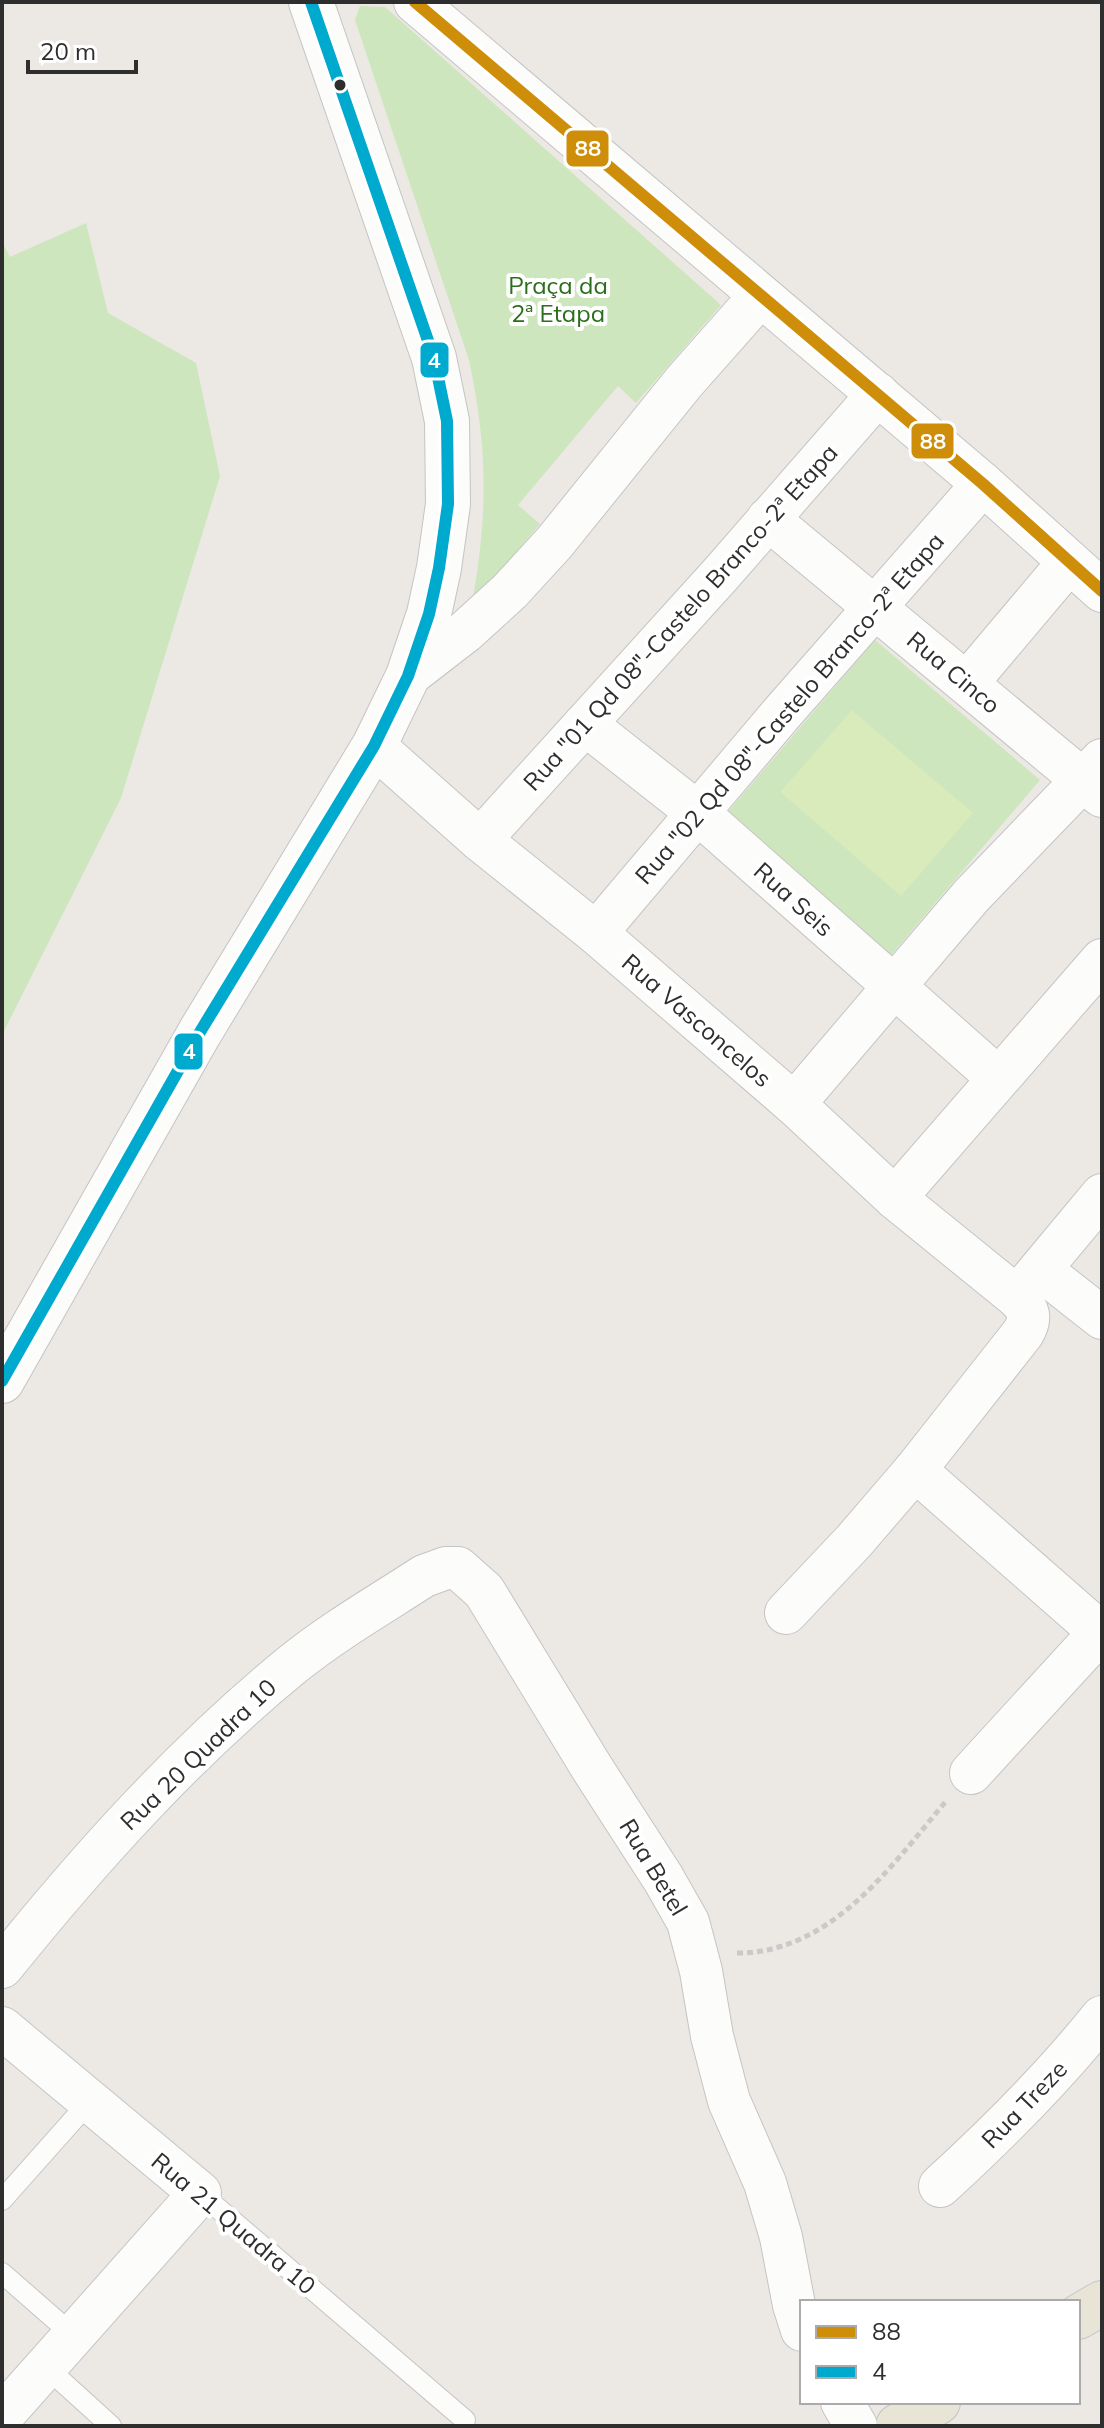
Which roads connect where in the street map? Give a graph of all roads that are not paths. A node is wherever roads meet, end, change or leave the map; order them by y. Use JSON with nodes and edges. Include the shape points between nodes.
{"nodes":[{"id":1,"x":311,"y":2,"type":"edge"},
{"id":2,"x":415,"y":2,"type":"edge"},
{"id":3,"x":760,"y":296,"type":"junction"},
{"id":4,"x":878,"y":394,"type":"junction"},
{"id":5,"x":983,"y":484,"type":"junction"},
{"id":6,"x":768,"y":519,"type":"junction"},
{"id":7,"x":1069,"y":562,"type":"junction"},
{"id":8,"x":1102,"y":591,"type":"edge"},
{"id":9,"x":874,"y":607,"type":"junction"},
{"id":10,"x":408,"y":676,"type":"junction"},
{"id":11,"x":967,"y":683,"type":"junction"},
{"id":12,"x":585,"y":724,"type":"junction"},
{"id":13,"x":374,"y":746,"type":"junction"},
{"id":14,"x":1096,"y":778,"type":"edge"},
{"id":15,"x":698,"y":813,"type":"junction"},
{"id":16,"x":480,"y":840,"type":"junction"},
{"id":17,"x":596,"y":933,"type":"junction"},
{"id":18,"x":1102,"y":960,"type":"edge"},
{"id":19,"x":893,"y":987,"type":"junction"},
{"id":20,"x":998,"y":1078,"type":"junction"},
{"id":21,"x":794,"y":1104,"type":"junction"},
{"id":22,"x":1102,"y":1195,"type":"edge"},
{"id":23,"x":895,"y":1198,"type":"junction"},
{"id":24,"x":1029,"y":1284,"type":"junction"},
{"id":25,"x":1102,"y":1318,"type":"edge"},
{"id":26,"x":2,"y":1381,"type":"edge"},
{"id":27,"x":915,"y":1470,"type":"junction"},
{"id":28,"x":424,"y":1576,"type":"joint"},
{"id":29,"x":786,"y":1613,"type":"dead end"},
{"id":30,"x":1101,"y":1632,"type":"edge"},
{"id":31,"x":971,"y":1773,"type":"road end"},
{"id":32,"x":2,"y":1967,"type":"edge"},
{"id":33,"x":1102,"y":2017,"type":"edge"},
{"id":34,"x":2,"y":2028,"type":"edge"},
{"id":35,"x":90,"y":2101,"type":"junction"},
{"id":36,"x":940,"y":2186,"type":"dead end"},
{"id":37,"x":200,"y":2193,"type":"junction"},
{"id":38,"x":2,"y":2200,"type":"edge"},
{"id":39,"x":2,"y":2273,"type":"edge"},
{"id":40,"x":800,"y":2324,"type":"edge"},
{"id":41,"x":74,"y":2336,"type":"junction"},
{"id":42,"x":46,"y":2367,"type":"junction"},
{"id":43,"x":843,"y":2404,"type":"edge"},
{"id":44,"x":935,"y":2404,"type":"edge"},
{"id":45,"x":2,"y":2416,"type":"edge"},
{"id":46,"x":465,"y":2420,"type":"dead end"},
{"id":47,"x":111,"y":2426,"type":"edge"},
{"id":48,"x":856,"y":2426,"type":"edge"},
{"id":49,"x":898,"y":2426,"type":"edge"}],
"edges":[{"from":1,"to":10,"type":"main road","via":[[434,358],[447,421],[447,517],[429,614]]},
{"from":2,"to":3,"type":"street"},
{"from":3,"to":4,"type":"street"},
{"from":3,"to":10,"type":"street","via":[[519,582]]},
{"from":4,"to":5,"type":"street"},
{"from":4,"to":6,"type":"street","name":"Rua \"01 Qd 08\"-Castelo Branco-2ª Etapa"},
{"from":5,"to":7,"type":"street"},
{"from":5,"to":9,"type":"street","name":"Rua \"02 Qd 08\"-Castelo Branco-2ª Etapa"},
{"from":6,"to":9,"type":"street","name":"Rua Cinco"},
{"from":6,"to":12,"type":"street","name":"Rua \"01 Qd 08\"-Castelo Branco-2ª Etapa"},
{"from":7,"to":8,"type":"street"},
{"from":7,"to":11,"type":"street"},
{"from":9,"to":11,"type":"street","name":"Rua Cinco"},
{"from":9,"to":15,"type":"street","name":"Rua \"02 Qd 08\"-Castelo Branco-2ª Etapa"},
{"from":10,"to":13,"type":"main road"},
{"from":11,"to":14,"type":"street","name":"Rua Cinco"},
{"from":12,"to":15,"type":"street","name":"Rua Seis"},
{"from":12,"to":16,"type":"street","name":"Rua \"01 Qd 08\"-Castelo Branco-2ª Etapa"},
{"from":13,"to":16,"type":"street","name":"Rua Vasconcelos"},
{"from":13,"to":26,"type":"main road","via":[[200,1032]]},
{"from":14,"to":19,"type":"street","via":[[972,895]]},
{"from":15,"to":17,"type":"street","name":"Rua \"02 Qd 08\"-Castelo Branco-2ª Etapa"},
{"from":15,"to":19,"type":"street","name":"Rua Seis"},
{"from":16,"to":17,"type":"street","name":"Rua Vasconcelos"},
{"from":17,"to":21,"type":"street","name":"Rua Vasconcelos"},
{"from":18,"to":20,"type":"street"},
{"from":19,"to":20,"type":"street","name":"Rua Seis"},
{"from":19,"to":21,"type":"street"},
{"from":20,"to":23,"type":"street"},
{"from":21,"to":23,"type":"street","name":"Rua Vasconcelos"},
{"from":22,"to":24,"type":"street"},
{"from":23,"to":24,"type":"street","name":"Rua Vasconcelos"},
{"from":24,"to":25,"type":"street","name":"Rua Vasconcelos"},
{"from":24,"to":27,"type":"street","via":[[1028,1325]]},
{"from":27,"to":29,"type":"street"},
{"from":27,"to":30,"type":"street"},
{"from":28,"to":32,"type":"street","name":"Rua 20 Quadra 10","via":[[294,1664],[210,1739],[133,1813]]},
{"from":28,"to":40,"type":"street","name":"Rua Betel","via":[[458,1568],[484,1591],[688,1922],[729,2101],[765,2183]]},
{"from":30,"to":31,"type":"street"},
{"from":33,"to":36,"type":"street","name":"Rua Treze","via":[[1063,2065]]},
{"from":34,"to":35,"type":"street","name":"Rua 21 Quadra 10"},
{"from":35,"to":37,"type":"street","name":"Rua 21 Quadra 10"},
{"from":35,"to":38,"type":"lane"},
{"from":37,"to":41,"type":"street"},
{"from":37,"to":46,"type":"lane","name":"Rua 21 Quadra 10"},
{"from":39,"to":41,"type":"lane"},
{"from":41,"to":42,"type":"street"},
{"from":42,"to":45,"type":"street"},
{"from":42,"to":47,"type":"lane"},
{"from":43,"to":48,"type":"street"},
{"from":44,"to":49,"type":"main road"}]}
